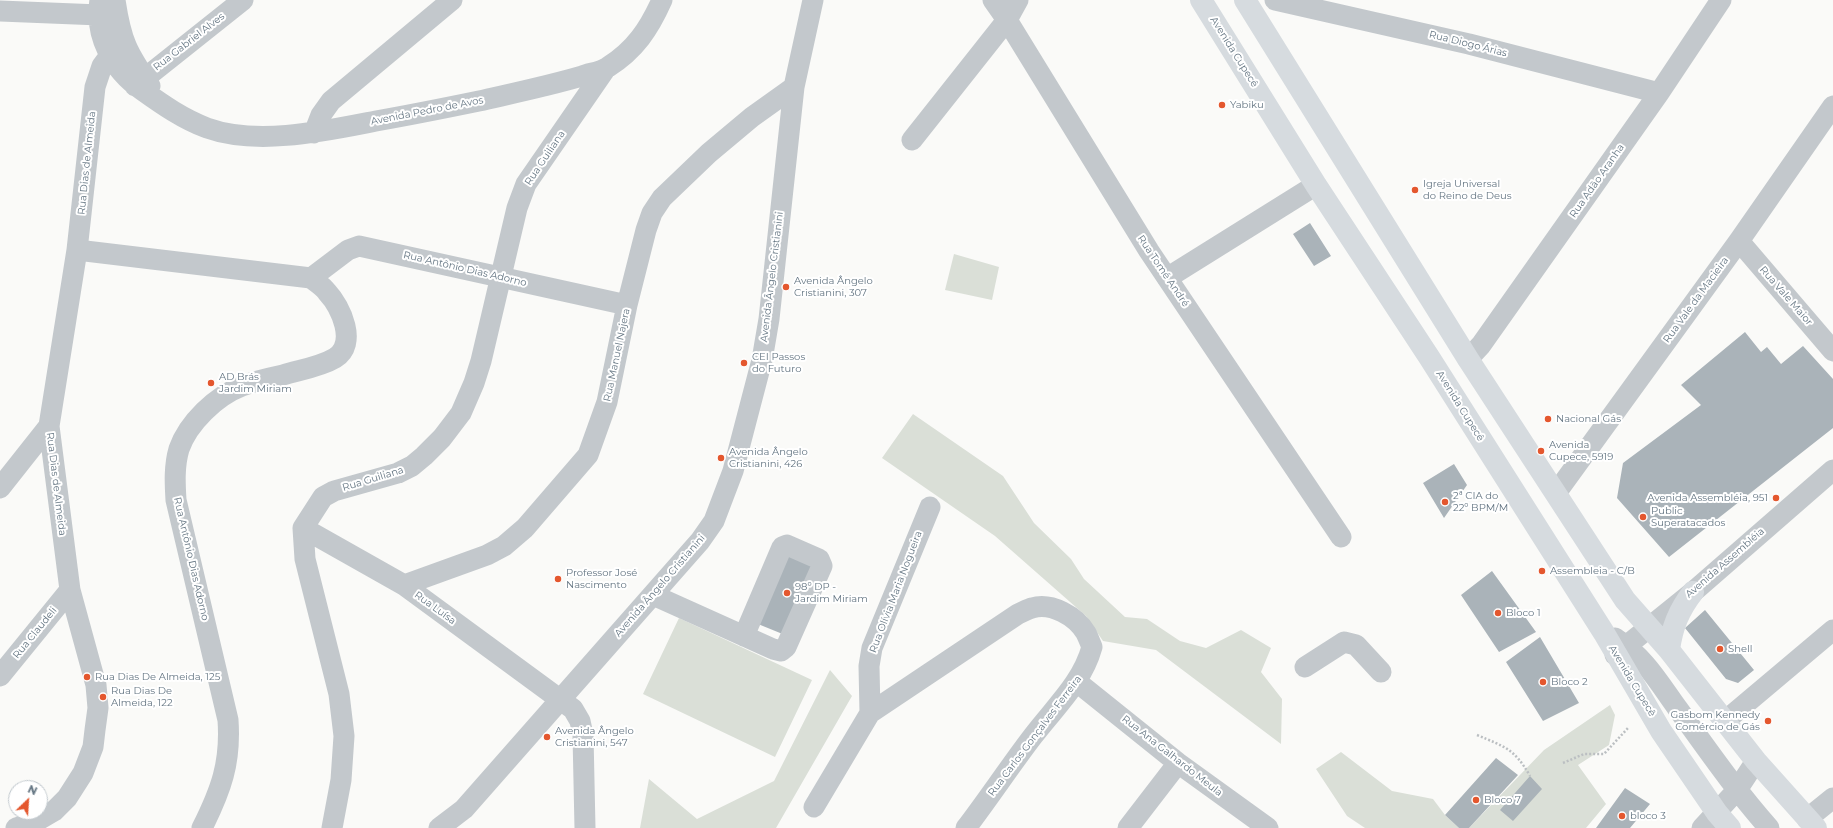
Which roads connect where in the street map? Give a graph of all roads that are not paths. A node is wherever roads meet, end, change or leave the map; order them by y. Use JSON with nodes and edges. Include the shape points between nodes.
{"nodes":[{"id":1,"x":115,"y":0,"type":"edge"},
{"id":2,"x":243,"y":0,"type":"edge"},
{"id":3,"x":452,"y":0,"type":"edge"},
{"id":4,"x":662,"y":0,"type":"edge"},
{"id":5,"x":813,"y":0,"type":"edge"},
{"id":6,"x":993,"y":0,"type":"edge"},
{"id":7,"x":1018,"y":0,"type":"edge"},
{"id":8,"x":1201,"y":0,"type":"edge"},
{"id":9,"x":1244,"y":0,"type":"edge"},
{"id":10,"x":1275,"y":0,"type":"edge"},
{"id":11,"x":1721,"y":0,"type":"edge"},
{"id":12,"x":100,"y":7,"type":"edge"},
{"id":13,"x":0,"y":11,"type":"edge"},
{"id":14,"x":1007,"y":20,"type":"junction"},
{"id":15,"x":122,"y":39,"type":"junction"},
{"id":16,"x":109,"y":55,"type":"junction"},
{"id":17,"x":606,"y":68,"type":"junction"},
{"id":18,"x":140,"y":82,"type":"junction"},
{"id":19,"x":794,"y":87,"type":"junction"},
{"id":20,"x":1659,"y":93,"type":"junction"},
{"id":21,"x":1830,"y":119,"type":"edge"},
{"id":22,"x":314,"y":133,"type":"junction"},
{"id":23,"x":912,"y":140,"type":"dead end"},
{"id":24,"x":1316,"y":185,"type":"junction"},
{"id":25,"x":1739,"y":241,"type":"junction"},
{"id":26,"x":77,"y":250,"type":"junction"},
{"id":27,"x":500,"y":277,"type":"junction"},
{"id":28,"x":311,"y":278,"type":"junction"},
{"id":29,"x":1168,"y":278,"type":"junction"},
{"id":30,"x":627,"y":305,"type":"junction"},
{"id":31,"x":1833,"y":351,"type":"edge"},
{"id":32,"x":1468,"y":359,"type":"junction"},
{"id":33,"x":49,"y":426,"type":"junction"},
{"id":34,"x":1833,"y":470,"type":"edge"},
{"id":35,"x":0,"y":488,"type":"edge"},
{"id":36,"x":1556,"y":493,"type":"junction"},
{"id":37,"x":930,"y":508,"type":"dead end"},
{"id":38,"x":303,"y":528,"type":"junction"},
{"id":39,"x":1341,"y":537,"type":"dead end"},
{"id":40,"x":404,"y":585,"type":"junction"},
{"id":41,"x":70,"y":590,"type":"junction"},
{"id":42,"x":1693,"y":592,"type":"junction"},
{"id":43,"x":653,"y":595,"type":"junction"},
{"id":44,"x":1649,"y":628,"type":"junction"},
{"id":45,"x":1833,"y":630,"type":"edge"},
{"id":46,"x":744,"y":636,"type":"junction"},
{"id":47,"x":1621,"y":650,"type":"junction"},
{"id":48,"x":1669,"y":650,"type":"junction"},
{"id":49,"x":1648,"y":666,"type":"junction"},
{"id":50,"x":1305,"y":667,"type":"dead end"},
{"id":51,"x":1381,"y":672,"type":"dead end"},
{"id":52,"x":0,"y":676,"type":"edge"},
{"id":53,"x":1077,"y":682,"type":"junction"},
{"id":54,"x":560,"y":699,"type":"junction"},
{"id":55,"x":870,"y":713,"type":"junction"},
{"id":56,"x":1725,"y":721,"type":"junction"},
{"id":57,"x":1756,"y":761,"type":"junction"},
{"id":58,"x":1178,"y":762,"type":"junction"},
{"id":59,"x":1737,"y":790,"type":"junction"},
{"id":60,"x":1833,"y":798,"type":"edge"},
{"id":61,"x":814,"y":808,"type":"dead end"},
{"id":62,"x":1716,"y":823,"type":"edge"},
{"id":63,"x":1811,"y":823,"type":"edge"},
{"id":64,"x":443,"y":827,"type":"edge"},
{"id":65,"x":16,"y":828,"type":"edge"},
{"id":66,"x":202,"y":828,"type":"edge"},
{"id":67,"x":332,"y":828,"type":"edge"},
{"id":68,"x":585,"y":828,"type":"edge"},
{"id":69,"x":966,"y":828,"type":"edge"},
{"id":70,"x":1128,"y":828,"type":"edge"},
{"id":71,"x":1268,"y":828,"type":"edge"},
{"id":72,"x":1769,"y":828,"type":"edge"}],
"edges":[{"from":1,"to":15,"type":"street","name":"Avenida Pedro de Avos"},
{"from":2,"to":18,"type":"street","name":"Rua Gabriel Alves"},
{"from":3,"to":22,"type":"street","via":[[331,101],[321,115]]},
{"from":4,"to":17,"type":"street","name":"Avenida Pedro de Avos","via":[[645,34],[635,46]]},
{"from":5,"to":19,"type":"street","name":"Avenida Ângelo Cristianini"},
{"from":6,"to":14,"type":"street","name":"Rua Tomé André"},
{"from":7,"to":14,"type":"street"},
{"from":8,"to":24,"type":"main road","name":"Avenida Cupecê"},
{"from":9,"to":32,"type":"main road"},
{"from":10,"to":20,"type":"street","name":"Rua Diogo Árias","via":[[1469,44]]},
{"from":11,"to":20,"type":"street","name":"Rua Adão Aranha"},
{"from":12,"to":13,"type":"street"},
{"from":12,"to":16,"type":"street","name":"Avenida Pedro de Avos","via":[[101,33]]},
{"from":14,"to":23,"type":"street"},
{"from":14,"to":29,"type":"street","name":"Rua Tomé André","via":[[1136,231]]},
{"from":15,"to":16,"type":"street","name":"Rua Dias de Almeida"},
{"from":15,"to":18,"type":"street","name":"Avenida Pedro de Avos"},
{"from":16,"to":18,"type":"street","name":"Avenida Pedro de Avos","via":[[121,71]]},
{"from":16,"to":26,"type":"street","name":"Rua Dias de Almeida","via":[[102,66],[95,87]]},
{"from":17,"to":22,"type":"street","name":"Avenida Pedro de Avos","via":[[550,86]]},
{"from":17,"to":27,"type":"street","name":"Rua Guiliana","via":[[526,184],[517,208]]},
{"from":18,"to":22,"type":"street","name":"Avenida Pedro de Avos","via":[[161,103],[184,118],[209,128],[230,133],[281,136]]},
{"from":19,"to":30,"type":"street","name":"Rua Manuel Najera","via":[[746,121],[662,198],[646,230]]},
{"from":19,"to":43,"type":"street","name":"Avenida Ângelo Cristianini","via":[[769,319],[762,360],[733,472],[714,521]]},
{"from":20,"to":32,"type":"street","name":"Rua Adão Aranha"},
{"from":21,"to":25,"type":"street","name":"Rua Vale da Macieira"},
{"from":24,"to":29,"type":"street"},
{"from":24,"to":47,"type":"main road","name":"Avenida Cupecê","via":[[1450,390],[1600,628]]},
{"from":25,"to":31,"type":"street","name":"Rua Vale Maior"},
{"from":25,"to":36,"type":"street","name":"Rua Vale da Macieira"},
{"from":26,"to":28,"type":"street"},
{"from":26,"to":33,"type":"street","name":"Rua Dias de Almeida"},
{"from":27,"to":28,"type":"street","name":"Rua Antônio Dias Adorno","via":[[359,246],[348,250]]},
{"from":27,"to":30,"type":"street","name":"Rua Antônio Dias Adorno"},
{"from":27,"to":38,"type":"street","name":"Rua Guiliana","via":[[474,383],[461,413],[442,438],[412,466],[398,473],[334,491],[322,498]]},
{"from":28,"to":66,"type":"street","name":"Rua Antônio Dias Adorno","via":[[327,292],[339,310],[347,334],[344,350],[336,358],[320,364],[242,386],[224,394],[199,418],[179,449],[175,475],[176,500],[228,720],[230,742],[226,771],[216,801]]},
{"from":29,"to":39,"type":"street","name":"Rua Tomé André"},
{"from":30,"to":40,"type":"street","name":"Rua Manuel Najera","via":[[607,402],[588,455],[525,528],[504,546],[487,555]]},
{"from":32,"to":36,"type":"main road"},
{"from":33,"to":35,"type":"street"},
{"from":33,"to":41,"type":"street","name":"Rua Dias de Almeida"},
{"from":34,"to":42,"type":"street","name":"Avenida Assembléia"},
{"from":36,"to":44,"type":"main road","via":[[1624,600]]},
{"from":37,"to":55,"type":"street","name":"Rua Olívia Maria Nogueira","via":[[872,648],[869,666]]},
{"from":38,"to":40,"type":"street","name":"Rua Luísa"},
{"from":38,"to":67,"type":"street","via":[[305,559],[339,694],[344,736],[341,780]]},
{"from":40,"to":54,"type":"street","name":"Rua Luísa"},
{"from":41,"to":52,"type":"street","name":"Rua Claudeli"},
{"from":41,"to":65,"type":"street","name":"Rua Dias de Almeida","via":[[96,685],[98,708],[93,747],[83,773],[67,798],[54,811],[35,822]]},
{"from":42,"to":44,"type":"street","name":"Avenida Assembléia"},
{"from":42,"to":48,"type":"main road","via":[[1674,625]]},
{"from":43,"to":46,"type":"street"},
{"from":43,"to":54,"type":"street","name":"Avenida Ângelo Cristianini"},
{"from":44,"to":47,"type":"street","name":"Avenida Assembléia"},
{"from":44,"to":48,"type":"main road"},
{"from":44,"to":49,"type":"street"},
{"from":45,"to":56,"type":"street"},
{"from":46,"to":46,"type":"street","via":[[782,547],[787,545],[820,560],[822,566],[784,649],[778,651]]},
{"from":47,"to":49,"type":"street"},
{"from":47,"to":62,"type":"main road","name":"Avenida Cupecê","via":[[1661,730]]},
{"from":48,"to":56,"type":"main road"},
{"from":49,"to":59,"type":"street"},
{"from":50,"to":51,"type":"street","via":[[1344,642],[1356,645]]},
{"from":53,"to":55,"type":"street","name":"Rua Carlos Gonçalves Ferreira","via":[[1092,647],[1085,632],[1075,620],[1061,611],[1033,607],[1018,614]]},
{"from":53,"to":58,"type":"street","name":"Rua Ana Galhardo Meula"},
{"from":53,"to":69,"type":"street","name":"Rua Carlos Gonçalves Ferreira"},
{"from":54,"to":64,"type":"street","name":"Avenida Ângelo Cristianini","via":[[464,809]]},
{"from":54,"to":68,"type":"street","name":"Rua Luísa","via":[[573,709],[584,735]]},
{"from":55,"to":61,"type":"street"},
{"from":56,"to":57,"type":"main road"},
{"from":57,"to":59,"type":"street"},
{"from":57,"to":63,"type":"main road"},
{"from":58,"to":70,"type":"street"},
{"from":58,"to":71,"type":"street","name":"Rua Ana Galhardo Meula"},
{"from":59,"to":62,"type":"street"},
{"from":59,"to":72,"type":"street"},
{"from":60,"to":63,"type":"street"}]}
